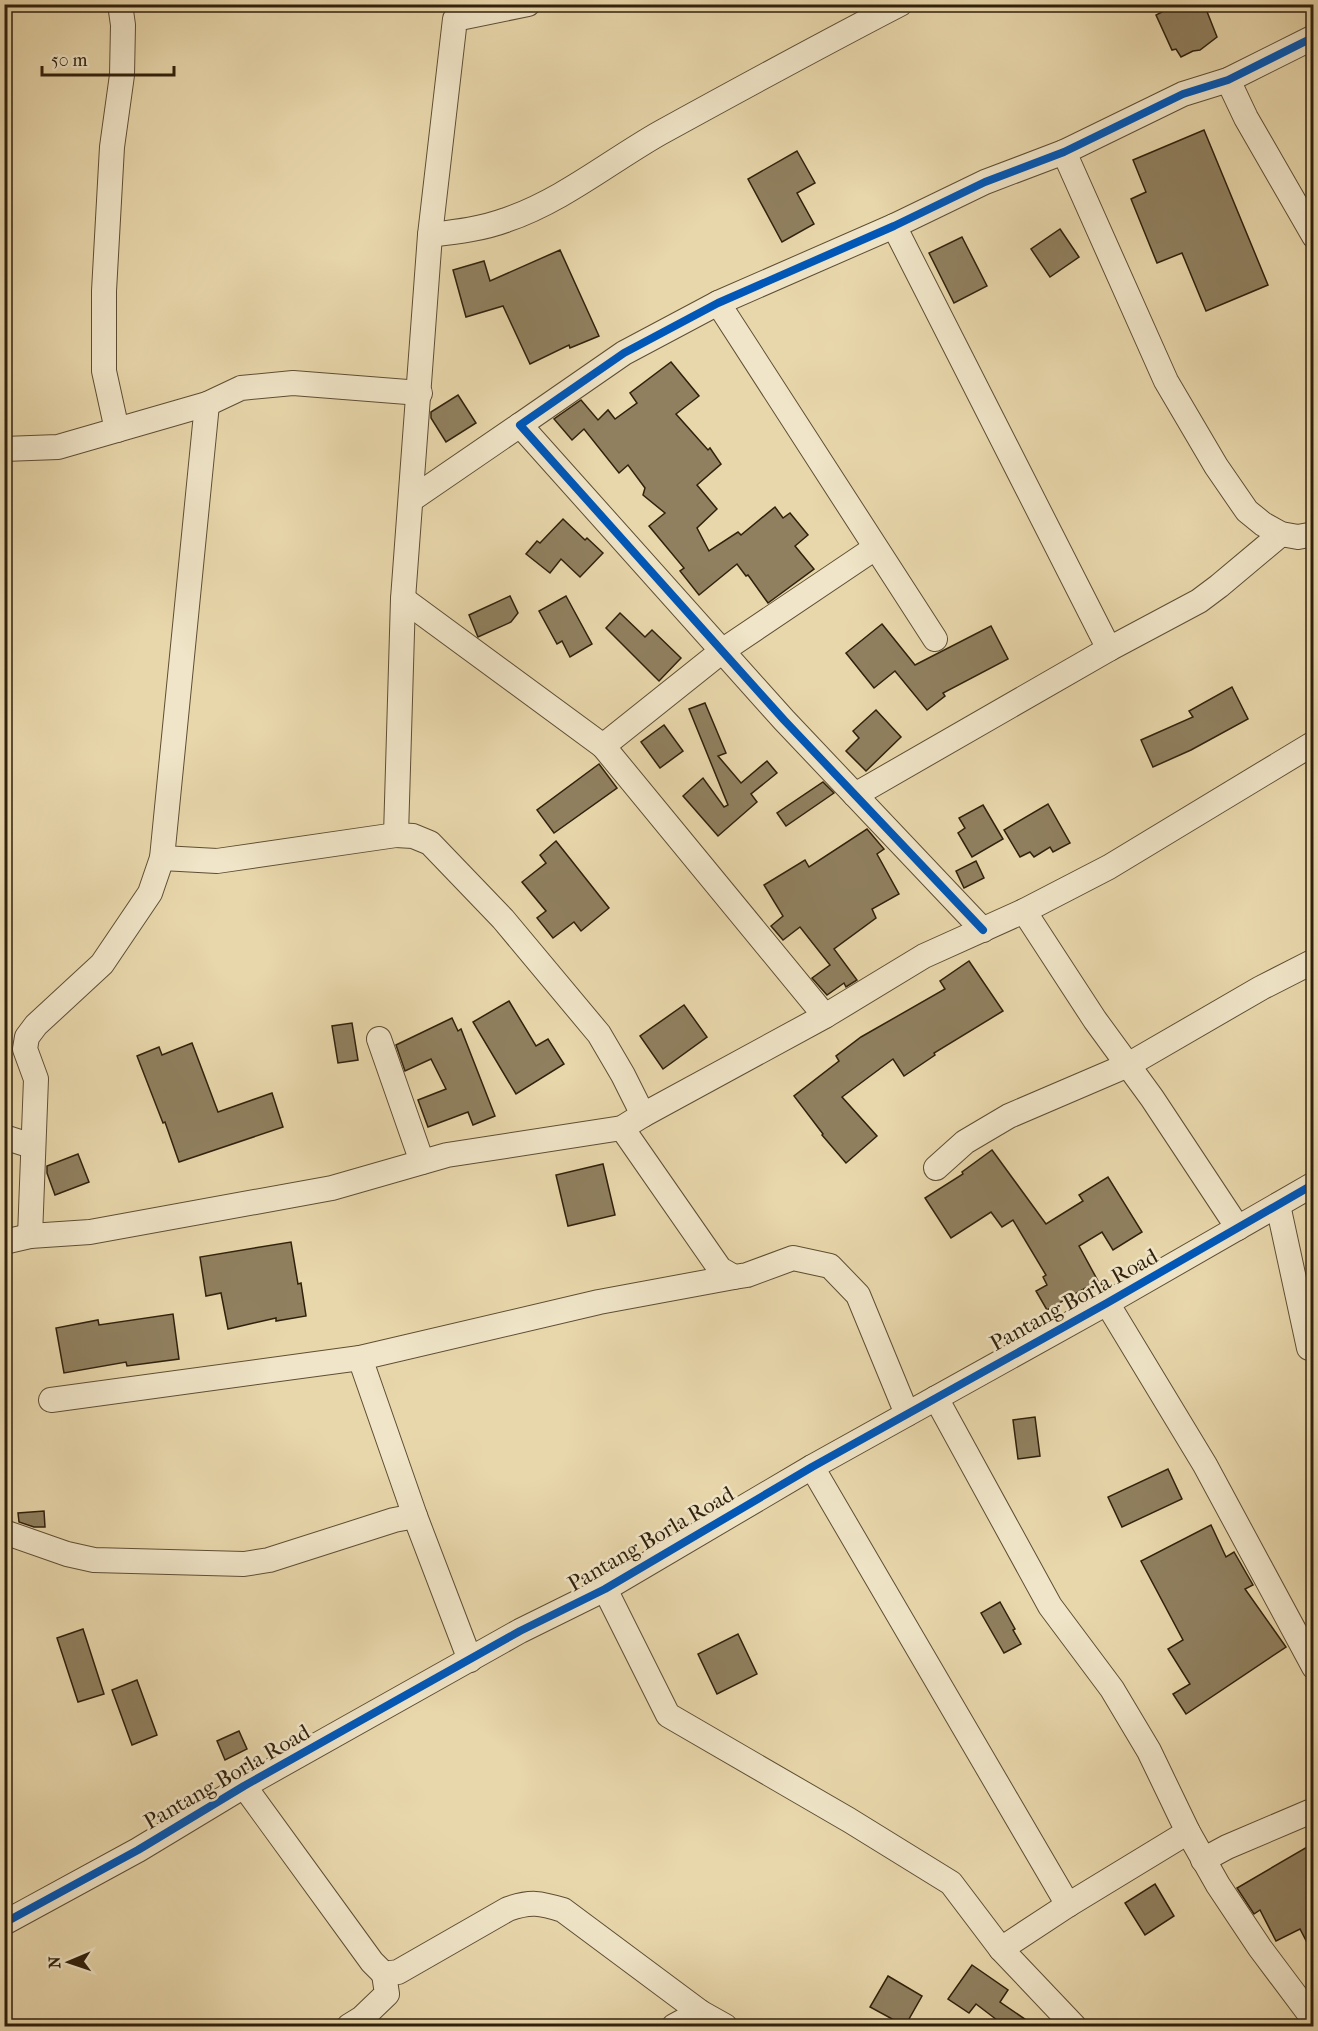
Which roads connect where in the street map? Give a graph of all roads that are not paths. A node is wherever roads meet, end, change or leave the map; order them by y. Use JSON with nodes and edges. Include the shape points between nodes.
{"nodes":[{"id":1,"x":120,"y":4,"type":"edge"},
{"id":2,"x":528,"y":4,"type":"edge"},
{"id":3,"x":900,"y":4,"type":"edge"},
{"id":4,"x":455,"y":12,"type":"edge"},
{"id":5,"x":1314,"y":37,"type":"edge"},
{"id":6,"x":1228,"y":80,"type":"junction"},
{"id":7,"x":1064,"y":152,"type":"junction"},
{"id":8,"x":894,"y":226,"type":"junction"},
{"id":9,"x":430,"y":235,"type":"junction"},
{"id":10,"x":1314,"y":236,"type":"edge"},
{"id":11,"x":718,"y":303,"type":"junction"},
{"id":12,"x":420,"y":393,"type":"junction"},
{"id":13,"x":207,"y":404,"type":"junction"},
{"id":14,"x":520,"y":425,"type":"junction"},
{"id":15,"x":117,"y":430,"type":"junction"},
{"id":16,"x":4,"y":449,"type":"edge"},
{"id":17,"x":412,"y":499,"type":"junction"},
{"id":18,"x":1281,"y":534,"type":"junction"},
{"id":19,"x":1314,"y":534,"type":"edge"},
{"id":20,"x":875,"y":548,"type":"junction"},
{"id":21,"x":403,"y":599,"type":"junction"},
{"id":22,"x":935,"y":639,"type":"dead end"},
{"id":23,"x":1109,"y":649,"type":"junction"},
{"id":24,"x":722,"y":651,"type":"junction"},
{"id":25,"x":1314,"y":743,"type":"edge"},
{"id":26,"x":603,"y":746,"type":"junction"},
{"id":27,"x":855,"y":795,"type":"junction"},
{"id":28,"x":396,"y":836,"type":"junction"},
{"id":29,"x":162,"y":858,"type":"junction"},
{"id":30,"x":1024,"y":911,"type":"junction"},
{"id":31,"x":983,"y":930,"type":"junction"},
{"id":32,"x":1314,"y":961,"type":"edge"},
{"id":33,"x":825,"y":1016,"type":"junction"},
{"id":34,"x":379,"y":1040,"type":"dead end"},
{"id":35,"x":15,"y":1048,"type":"edge"},
{"id":36,"x":1128,"y":1065,"type":"junction"},
{"id":37,"x":643,"y":1114,"type":"junction"},
{"id":38,"x":622,"y":1128,"type":"junction"},
{"id":39,"x":4,"y":1137,"type":"edge"},
{"id":40,"x":32,"y":1146,"type":"junction"},
{"id":41,"x":422,"y":1162,"type":"junction"},
{"id":42,"x":936,"y":1168,"type":"dead end"},
{"id":43,"x":1314,"y":1184,"type":"edge"},
{"id":44,"x":1278,"y":1205,"type":"junction"},
{"id":45,"x":1238,"y":1228,"type":"junction"},
{"id":46,"x":30,"y":1236,"type":"junction"},
{"id":47,"x":4,"y":1242,"type":"edge"},
{"id":48,"x":734,"y":1276,"type":"junction"},
{"id":49,"x":1107,"y":1303,"type":"junction"},
{"id":50,"x":1309,"y":1348,"type":"dead end"},
{"id":51,"x":360,"y":1358,"type":"junction"},
{"id":52,"x":936,"y":1398,"type":"junction"},
{"id":53,"x":51,"y":1400,"type":"dead end"},
{"id":54,"x":907,"y":1414,"type":"junction"},
{"id":55,"x":812,"y":1467,"type":"junction"},
{"id":56,"x":415,"y":1516,"type":"junction"},
{"id":57,"x":4,"y":1532,"type":"edge"},
{"id":58,"x":605,"y":1589,"type":"junction"},
{"id":59,"x":470,"y":1660,"type":"junction"},
{"id":60,"x":1314,"y":1666,"type":"edge"},
{"id":61,"x":244,"y":1786,"type":"junction"},
{"id":62,"x":1314,"y":1810,"type":"edge"},
{"id":63,"x":1188,"y":1832,"type":"junction"},
{"id":64,"x":1203,"y":1860,"type":"junction"},
{"id":65,"x":1068,"y":1905,"type":"junction"},
{"id":66,"x":4,"y":1923,"type":"edge"},
{"id":67,"x":1001,"y":1949,"type":"junction"},
{"id":68,"x":384,"y":1974,"type":"junction"},
{"id":69,"x":700,"y":2012,"type":"junction"},
{"id":70,"x":1314,"y":2020,"type":"edge"},
{"id":71,"x":349,"y":2026,"type":"edge"},
{"id":72,"x":674,"y":2026,"type":"edge"},
{"id":73,"x":726,"y":2026,"type":"edge"},
{"id":74,"x":1074,"y":2026,"type":"edge"}],
"edges":[{"from":1,"to":15,"type":"street","via":[[122,75],[112,147],[104,291],[104,371]]},
{"from":2,"to":4,"type":"street"},
{"from":3,"to":9,"type":"street","via":[[775,69],[536,207],[505,221]]},
{"from":4,"to":9,"type":"street"},
{"from":5,"to":6,"type":"street"},
{"from":6,"to":7,"type":"street","via":[[1183,94]]},
{"from":6,"to":10,"type":"street"},
{"from":7,"to":8,"type":"street","via":[[985,182]]},
{"from":7,"to":18,"type":"street","via":[[1167,381],[1247,511]]},
{"from":8,"to":11,"type":"street"},
{"from":8,"to":23,"type":"street"},
{"from":9,"to":12,"type":"street"},
{"from":11,"to":14,"type":"street","via":[[624,353]]},
{"from":11,"to":20,"type":"street"},
{"from":12,"to":13,"type":"street","via":[[293,383],[241,388]]},
{"from":12,"to":17,"type":"street"},
{"from":13,"to":15,"type":"street"},
{"from":13,"to":29,"type":"street"},
{"from":14,"to":17,"type":"street"},
{"from":14,"to":24,"type":"street"},
{"from":15,"to":16,"type":"street","via":[[58,447]]},
{"from":17,"to":21,"type":"street"},
{"from":18,"to":19,"type":"street"},
{"from":18,"to":23,"type":"street","via":[[1208,595]]},
{"from":20,"to":22,"type":"street"},
{"from":20,"to":24,"type":"street"},
{"from":21,"to":26,"type":"street"},
{"from":21,"to":28,"type":"street"},
{"from":23,"to":27,"type":"street"},
{"from":24,"to":26,"type":"street"},
{"from":24,"to":27,"type":"street"},
{"from":25,"to":30,"type":"street","via":[[1109,867]]},
{"from":26,"to":33,"type":"street"},
{"from":27,"to":31,"type":"street"},
{"from":28,"to":29,"type":"street","via":[[217,861]]},
{"from":28,"to":37,"type":"street","via":[[413,836],[429,843],[503,919],[599,1034]]},
{"from":29,"to":35,"type":"street","via":[[150,893],[102,964]]},
{"from":30,"to":31,"type":"street"},
{"from":30,"to":36,"type":"street"},
{"from":31,"to":33,"type":"street","via":[[924,956]]},
{"from":32,"to":36,"type":"street"},
{"from":33,"to":37,"type":"street"},
{"from":34,"to":41,"type":"street"},
{"from":35,"to":40,"type":"street","via":[[36,1079]]},
{"from":36,"to":42,"type":"street","via":[[1009,1116],[965,1142]]},
{"from":36,"to":45,"type":"street"},
{"from":37,"to":38,"type":"street"},
{"from":38,"to":41,"type":"street"},
{"from":38,"to":48,"type":"street","via":[[720,1269]]},
{"from":39,"to":40,"type":"street"},
{"from":40,"to":46,"type":"street"},
{"from":41,"to":46,"type":"street","via":[[332,1188],[90,1232]]},
{"from":43,"to":44,"type":"street","name":"Pantang Borla Road"},
{"from":44,"to":45,"type":"street","name":"Pantang Borla Road"},
{"from":44,"to":50,"type":"street"},
{"from":45,"to":49,"type":"street","name":"Pantang Borla Road"},
{"from":46,"to":47,"type":"street"},
{"from":48,"to":51,"type":"street","via":[[599,1302]]},
{"from":48,"to":54,"type":"street","via":[[793,1258],[830,1266],[858,1295]]},
{"from":49,"to":52,"type":"street","name":"Pantang Borla Road"},
{"from":49,"to":60,"type":"street","via":[[1205,1465]]},
{"from":51,"to":53,"type":"street"},
{"from":51,"to":56,"type":"street"},
{"from":52,"to":54,"type":"street","name":"Pantang Borla Road"},
{"from":52,"to":63,"type":"street","via":[[1050,1605],[1112,1689],[1149,1751]]},
{"from":54,"to":55,"type":"street","name":"Pantang Borla Road"},
{"from":55,"to":58,"type":"street","name":"Pantang Borla Road"},
{"from":55,"to":65,"type":"street"},
{"from":56,"to":57,"type":"street","via":[[244,1564],[94,1560]]},
{"from":56,"to":59,"type":"street"},
{"from":58,"to":59,"type":"street","name":"Pantang Borla Road"},
{"from":58,"to":67,"type":"street","via":[[668,1715],[951,1883]]},
{"from":59,"to":61,"type":"street","name":"Pantang Borla Road"},
{"from":61,"to":66,"type":"street","name":"Pantang Borla Road","via":[[138,1850]]},
{"from":61,"to":68,"type":"street"},
{"from":62,"to":64,"type":"street"},
{"from":63,"to":64,"type":"street"},
{"from":63,"to":65,"type":"street"},
{"from":64,"to":70,"type":"street","via":[[1260,1948]]},
{"from":65,"to":67,"type":"street"},
{"from":67,"to":74,"type":"street"},
{"from":68,"to":69,"type":"street","via":[[398,1972],[508,1909],[526,1903],[546,1905],[563,1910]]},
{"from":68,"to":71,"type":"street","via":[[387,1994]]},
{"from":69,"to":72,"type":"street"},
{"from":69,"to":73,"type":"street"}]}
